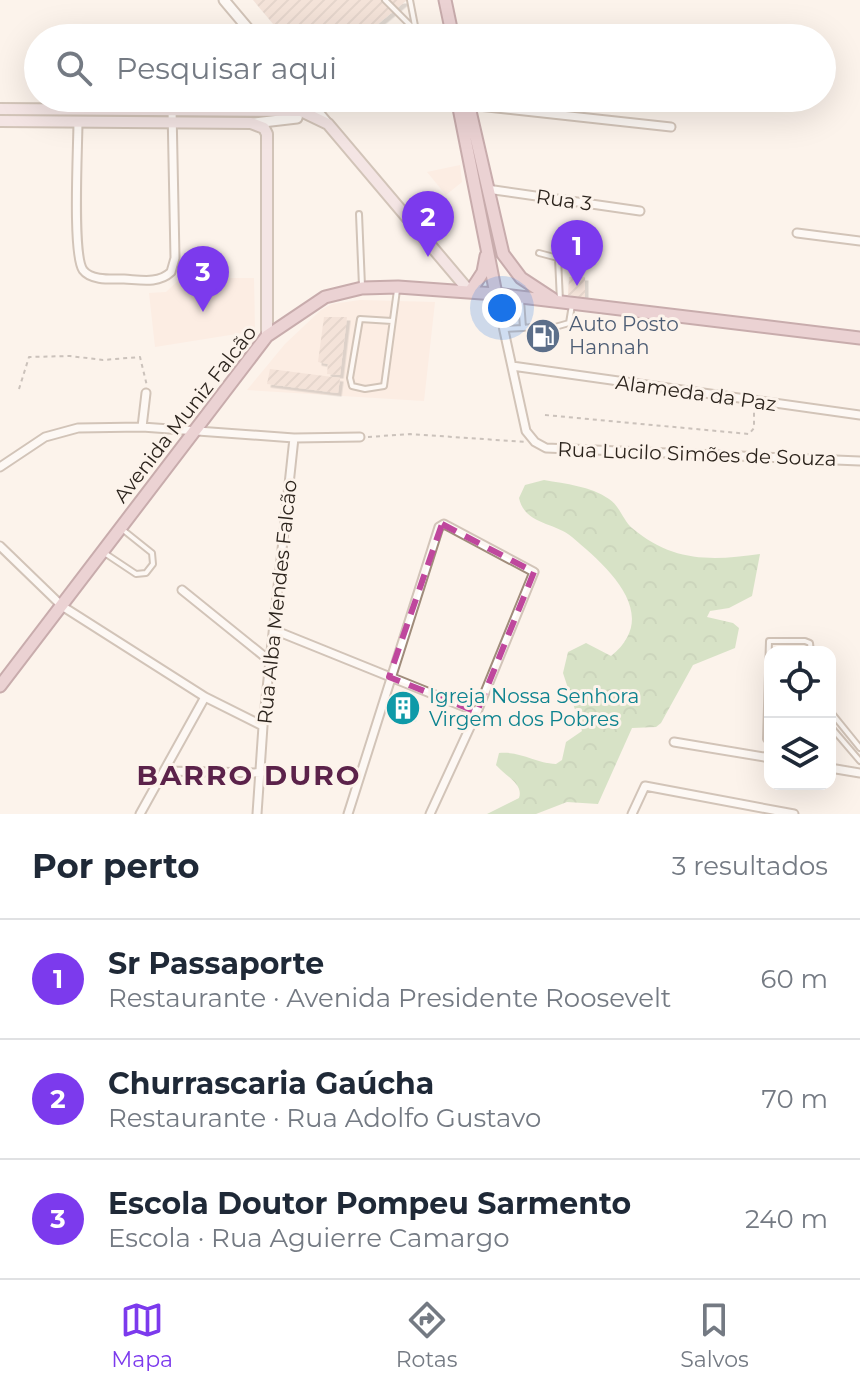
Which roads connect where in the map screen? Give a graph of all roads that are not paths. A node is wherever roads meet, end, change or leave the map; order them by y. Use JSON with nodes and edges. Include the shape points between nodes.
{"nodes":[{"id":1,"x":224,"y":0,"type":"edge"},
{"id":2,"x":385,"y":0,"type":"edge"},
{"id":3,"x":437,"y":0,"type":"edge"},
{"id":4,"x":445,"y":0,"type":"edge"},
{"id":5,"x":411,"y":2,"type":"edge"},
{"id":6,"x":244,"y":24,"type":"edge"},
{"id":7,"x":408,"y":24,"type":"edge"},
{"id":8,"x":415,"y":24,"type":"edge"},
{"id":9,"x":442,"y":24,"type":"edge"},
{"id":10,"x":450,"y":24,"type":"edge"},
{"id":11,"x":0,"y":109,"type":"edge"},
{"id":12,"x":24,"y":110,"type":"edge"},
{"id":13,"x":86,"y":112,"type":"edge"},
{"id":14,"x":269,"y":112,"type":"edge"},
{"id":15,"x":300,"y":112,"type":"edge"},
{"id":16,"x":303,"y":112,"type":"edge"},
{"id":17,"x":317,"y":112,"type":"edge"},
{"id":18,"x":460,"y":112,"type":"edge"},
{"id":19,"x":470,"y":112,"type":"edge"},
{"id":20,"x":554,"y":112,"type":"edge"},
{"id":21,"x":172,"y":115,"type":"junction"},
{"id":22,"x":0,"y":121,"type":"edge"},
{"id":23,"x":78,"y":121,"type":"junction"},
{"id":24,"x":251,"y":123,"type":"junction"},
{"id":25,"x":328,"y":124,"type":"junction"},
{"id":26,"x":671,"y":127,"type":"dead end"},
{"id":27,"x":487,"y":189,"type":"junction"},
{"id":28,"x":640,"y":211,"type":"dead end"},
{"id":29,"x":359,"y":214,"type":"dead end"},
{"id":30,"x":797,"y":233,"type":"dead end"},
{"id":31,"x":860,"y":241,"type":"edge"},
{"id":32,"x":487,"y":244,"type":"junction"},
{"id":33,"x":539,"y":253,"type":"dead end"},
{"id":34,"x":398,"y":287,"type":"junction"},
{"id":35,"x":362,"y":288,"type":"junction"},
{"id":36,"x":470,"y":292,"type":"junction"},
{"id":37,"x":496,"y":294,"type":"junction"},
{"id":38,"x":521,"y":298,"type":"junction"},
{"id":39,"x":566,"y":304,"type":"junction"},
{"id":40,"x":392,"y":321,"type":"junction"},
{"id":41,"x":532,"y":327,"type":"dead end"},
{"id":42,"x":555,"y":327,"type":"dead end"},
{"id":43,"x":523,"y":328,"type":"junction"},
{"id":44,"x":504,"y":329,"type":"junction"},
{"id":45,"x":267,"y":336,"type":"junction"},
{"id":46,"x":860,"y":338,"type":"edge"},
{"id":47,"x":512,"y":366,"type":"junction"},
{"id":48,"x":146,"y":393,"type":"road end"},
{"id":49,"x":860,"y":415,"type":"edge"},
{"id":50,"x":142,"y":427,"type":"junction"},
{"id":51,"x":192,"y":431,"type":"junction"},
{"id":52,"x":360,"y":437,"type":"road end"},
{"id":53,"x":294,"y":438,"type":"junction"},
{"id":54,"x":860,"y":461,"type":"edge"},
{"id":55,"x":0,"y":467,"type":"edge"},
{"id":56,"x":120,"y":528,"type":"junction"},
{"id":57,"x":0,"y":546,"type":"edge"},
{"id":58,"x":102,"y":552,"type":"junction"},
{"id":59,"x":182,"y":590,"type":"dead end"},
{"id":60,"x":62,"y":606,"type":"junction"},
{"id":61,"x":274,"y":630,"type":"junction"},
{"id":62,"x":769,"y":646,"type":"edge"},
{"id":63,"x":810,"y":646,"type":"edge"},
{"id":64,"x":270,"y":661,"type":"junction"},
{"id":65,"x":389,"y":677,"type":"junction"},
{"id":66,"x":0,"y":686,"type":"edge"},
{"id":67,"x":205,"y":697,"type":"junction"},
{"id":68,"x":477,"y":712,"type":"junction"},
{"id":69,"x":834,"y":718,"type":"edge"},
{"id":70,"x":835,"y":718,"type":"edge"},
{"id":71,"x":263,"y":726,"type":"junction"},
{"id":72,"x":674,"y":742,"type":"dead end"},
{"id":73,"x":860,"y":748,"type":"edge"},
{"id":74,"x":764,"y":757,"type":"edge"},
{"id":75,"x":860,"y":761,"type":"edge"},
{"id":76,"x":836,"y":769,"type":"edge"},
{"id":77,"x":166,"y":771,"type":"junction"},
{"id":78,"x":261,"y":773,"type":"junction"},
{"id":79,"x":860,"y":773,"type":"edge"},
{"id":80,"x":140,"y":814,"type":"edge"},
{"id":81,"x":257,"y":814,"type":"edge"},
{"id":82,"x":348,"y":814,"type":"edge"},
{"id":83,"x":430,"y":814,"type":"edge"},
{"id":84,"x":632,"y":814,"type":"edge"},
{"id":85,"x":794,"y":814,"type":"edge"}],
"edges":[{"from":1,"to":6,"type":"street"},
{"from":2,"to":7,"type":"lane"},
{"from":3,"to":9,"type":"main road"},
{"from":4,"to":10,"type":"main road"},
{"from":5,"to":8,"type":"lane"},
{"from":11,"to":12,"type":"main road"},
{"from":13,"to":21,"type":"main road"},
{"from":14,"to":21,"type":"main road"},
{"from":15,"to":24,"type":"street","via":[[292,120]]},
{"from":16,"to":25,"type":"main road"},
{"from":17,"to":25,"type":"street"},
{"from":18,"to":32,"type":"main road"},
{"from":19,"to":27,"type":"main road"},
{"from":20,"to":26,"type":"street"},
{"from":21,"to":23,"type":"main road"},
{"from":21,"to":23,"type":"street","via":[[175,258],[171,272],[155,281],[101,278],[82,268]]},
{"from":21,"to":24,"type":"main road"},
{"from":22,"to":23,"type":"main road"},
{"from":24,"to":45,"type":"main road","via":[[267,134]]},
{"from":25,"to":36,"type":"main road"},
{"from":27,"to":28,"type":"street","name":"Rua 3"},
{"from":27,"to":39,"type":"main road","via":[[496,237],[509,266],[536,290]]},
{"from":29,"to":35,"type":"lane"},
{"from":30,"to":31,"type":"street"},
{"from":32,"to":36,"type":"main road","via":[[483,272]]},
{"from":32,"to":37,"type":"main road"},
{"from":33,"to":39,"type":"lane","via":[[558,258]]},
{"from":34,"to":35,"type":"main road","name":"Avenida Muniz Falcão"},
{"from":34,"to":36,"type":"main road","name":"Avenida Muniz Falcão"},
{"from":34,"to":40,"type":"lane"},
{"from":35,"to":45,"type":"main road","name":"Avenida Muniz Falcão","via":[[307,306]]},
{"from":36,"to":37,"type":"main road","name":"Avenida Muniz Falcão"},
{"from":37,"to":38,"type":"main road","name":"Avenida Muniz Falcão"},
{"from":37,"to":44,"type":"street","name":"Rua Lucilo Simões de Souza"},
{"from":38,"to":39,"type":"main road","name":"Avenida Muniz Falcão"},
{"from":38,"to":43,"type":"lane"},
{"from":39,"to":42,"type":"lane","via":[[569,323]]},
{"from":39,"to":46,"type":"main road","name":"Avenida Muniz Falcão"},
{"from":40,"to":40,"type":"lane","via":[[360,319],[352,386],[384,386]]},
{"from":41,"to":43,"type":"lane"},
{"from":43,"to":44,"type":"lane"},
{"from":44,"to":47,"type":"street","name":"Rua Lucilo Simões de Souza"},
{"from":45,"to":51,"type":"main road","name":"Avenida Muniz Falcão"},
{"from":47,"to":49,"type":"street","name":"Alameda da Paz"},
{"from":47,"to":54,"type":"street","name":"Rua Lucilo Simões de Souza","via":[[526,431],[535,442],[560,449]]},
{"from":48,"to":50,"type":"street"},
{"from":50,"to":51,"type":"street"},
{"from":50,"to":55,"type":"street","via":[[61,430]]},
{"from":51,"to":53,"type":"street"},
{"from":51,"to":56,"type":"main road","name":"Avenida Muniz Falcão"},
{"from":52,"to":53,"type":"street"},
{"from":53,"to":61,"type":"street","name":"Rua Alba Mendes Falcão"},
{"from":56,"to":58,"type":"main road","name":"Avenida Muniz Falcão"},
{"from":56,"to":58,"type":"lane","via":[[152,553],[153,564],[146,573],[136,574]]},
{"from":57,"to":60,"type":"street"},
{"from":58,"to":60,"type":"main road","name":"Avenida Muniz Falcão"},
{"from":59,"to":64,"type":"street"},
{"from":60,"to":66,"type":"main road","name":"Avenida Muniz Falcão"},
{"from":60,"to":67,"type":"street"},
{"from":61,"to":64,"type":"street","name":"Rua Alba Mendes Falcão"},
{"from":61,"to":65,"type":"street"},
{"from":62,"to":63,"type":"lane","via":[[769,641],[805,641]]},
{"from":64,"to":71,"type":"street","name":"Rua Alba Mendes Falcão"},
{"from":65,"to":68,"type":"street"},
{"from":65,"to":68,"type":"street","via":[[440,525],[467,534],[534,572]]},
{"from":65,"to":82,"type":"street"},
{"from":67,"to":71,"type":"street"},
{"from":67,"to":77,"type":"street"},
{"from":68,"to":83,"type":"street"},
{"from":69,"to":75,"type":"lane","via":[[831,727]]},
{"from":70,"to":73,"type":"lane"},
{"from":71,"to":78,"type":"street","name":"Rua Alba Mendes Falcão"},
{"from":72,"to":74,"type":"street"},
{"from":76,"to":79,"type":"street"},
{"from":77,"to":78,"type":"street"},
{"from":77,"to":80,"type":"street"},
{"from":78,"to":81,"type":"street","name":"Rua Alba Mendes Falcão"},
{"from":84,"to":85,"type":"street","via":[[644,786]]}]}
